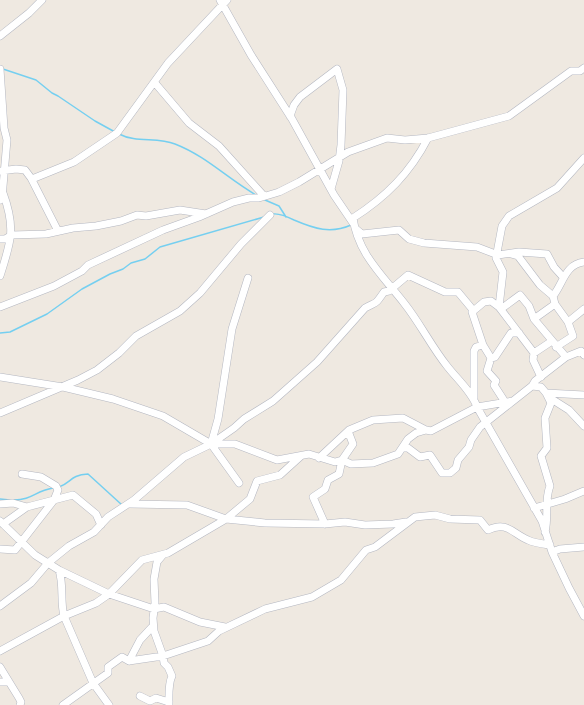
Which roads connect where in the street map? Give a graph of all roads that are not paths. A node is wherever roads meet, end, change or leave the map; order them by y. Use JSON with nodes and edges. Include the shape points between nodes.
{"nodes":[{"id":1,"x":42,"y":0,"type":"edge"},
{"id":2,"x":223,"y":1,"type":"edge"},
{"id":3,"x":0,"y":36,"type":"edge"},
{"id":4,"x":584,"y":68,"type":"edge"},
{"id":5,"x":0,"y":69,"type":"edge"},
{"id":6,"x":154,"y":83,"type":"junction"},
{"id":7,"x":290,"y":116,"type":"junction"},
{"id":8,"x":428,"y":138,"type":"junction"},
{"id":9,"x":340,"y":157,"type":"junction"},
{"id":10,"x":584,"y":158,"type":"edge"},
{"id":11,"x":320,"y":170,"type":"junction"},
{"id":12,"x":2,"y":171,"type":"edge"},
{"id":13,"x":32,"y":179,"type":"junction"},
{"id":14,"x":1,"y":188,"type":"edge"},
{"id":15,"x":331,"y":189,"type":"junction"},
{"id":16,"x":264,"y":196,"type":"junction"},
{"id":17,"x":0,"y":200,"type":"edge"},
{"id":18,"x":206,"y":214,"type":"junction"},
{"id":19,"x":270,"y":215,"type":"dead end"},
{"id":20,"x":354,"y":226,"type":"junction"},
{"id":21,"x":58,"y":231,"type":"junction"},
{"id":22,"x":12,"y":235,"type":"junction"},
{"id":23,"x":0,"y":239,"type":"edge"},
{"id":24,"x":509,"y":253,"type":"junction"},
{"id":25,"x":498,"y":254,"type":"junction"},
{"id":26,"x":584,"y":262,"type":"edge"},
{"id":27,"x":0,"y":276,"type":"edge"},
{"id":28,"x":563,"y":277,"type":"junction"},
{"id":29,"x":248,"y":278,"type":"dead end"},
{"id":30,"x":391,"y":289,"type":"junction"},
{"id":31,"x":553,"y":296,"type":"junction"},
{"id":32,"x":555,"y":304,"type":"junction"},
{"id":33,"x":0,"y":307,"type":"edge"},
{"id":34,"x":500,"y":308,"type":"junction"},
{"id":35,"x":584,"y":308,"type":"edge"},
{"id":36,"x":473,"y":310,"type":"junction"},
{"id":37,"x":534,"y":319,"type":"junction"},
{"id":38,"x":568,"y":322,"type":"junction"},
{"id":39,"x":519,"y":333,"type":"junction"},
{"id":40,"x":554,"y":344,"type":"junction"},
{"id":41,"x":483,"y":345,"type":"junction"},
{"id":42,"x":534,"y":353,"type":"junction"},
{"id":43,"x":584,"y":355,"type":"edge"},
{"id":44,"x":566,"y":357,"type":"junction"},
{"id":45,"x":491,"y":358,"type":"junction"},
{"id":46,"x":0,"y":377,"type":"edge"},
{"id":47,"x":541,"y":377,"type":"junction"},
{"id":48,"x":532,"y":386,"type":"junction"},
{"id":49,"x":63,"y":387,"type":"junction"},
{"id":50,"x":584,"y":395,"type":"edge"},
{"id":51,"x":548,"y":396,"type":"junction"},
{"id":52,"x":474,"y":398,"type":"junction"},
{"id":53,"x":513,"y":401,"type":"junction"},
{"id":54,"x":505,"y":402,"type":"junction"},
{"id":55,"x":477,"y":407,"type":"junction"},
{"id":56,"x":0,"y":413,"type":"edge"},
{"id":57,"x":487,"y":422,"type":"junction"},
{"id":58,"x":584,"y":426,"type":"edge"},
{"id":59,"x":426,"y":430,"type":"junction"},
{"id":60,"x":348,"y":431,"type":"junction"},
{"id":61,"x":211,"y":444,"type":"junction"},
{"id":62,"x":403,"y":448,"type":"junction"},
{"id":63,"x":301,"y":456,"type":"junction"},
{"id":64,"x":319,"y":458,"type":"junction"},
{"id":65,"x":342,"y":460,"type":"junction"},
{"id":66,"x":22,"y":474,"type":"dead end"},
{"id":67,"x":240,"y":484,"type":"dead end"},
{"id":68,"x":584,"y":490,"type":"edge"},
{"id":69,"x":54,"y":500,"type":"junction"},
{"id":70,"x":0,"y":504,"type":"edge"},
{"id":71,"x":547,"y":504,"type":"junction"},
{"id":72,"x":128,"y":505,"type":"junction"},
{"id":73,"x":27,"y":507,"type":"junction"},
{"id":74,"x":534,"y":508,"type":"junction"},
{"id":75,"x":226,"y":518,"type":"junction"},
{"id":76,"x":408,"y":521,"type":"junction"},
{"id":77,"x":1,"y":523,"type":"edge"},
{"id":78,"x":325,"y":524,"type":"junction"},
{"id":79,"x":101,"y":525,"type":"junction"},
{"id":80,"x":544,"y":533,"type":"junction"},
{"id":81,"x":22,"y":542,"type":"junction"},
{"id":82,"x":584,"y":547,"type":"edge"},
{"id":83,"x":551,"y":548,"type":"junction"},
{"id":84,"x":0,"y":549,"type":"edge"},
{"id":85,"x":162,"y":556,"type":"junction"},
{"id":86,"x":47,"y":564,"type":"junction"},
{"id":87,"x":59,"y":570,"type":"junction"},
{"id":88,"x":109,"y":594,"type":"junction"},
{"id":89,"x":0,"y":606,"type":"edge"},
{"id":90,"x":154,"y":609,"type":"junction"},
{"id":91,"x":64,"y":616,"type":"junction"},
{"id":92,"x":584,"y":616,"type":"edge"},
{"id":93,"x":153,"y":626,"type":"junction"},
{"id":94,"x":225,"y":627,"type":"junction"},
{"id":95,"x":0,"y":652,"type":"edge"},
{"id":96,"x":163,"y":656,"type":"junction"},
{"id":97,"x":129,"y":661,"type":"junction"},
{"id":98,"x":0,"y":667,"type":"edge"},
{"id":99,"x":0,"y":682,"type":"edge"},
{"id":100,"x":9,"y":682,"type":"junction"},
{"id":101,"x":93,"y":683,"type":"junction"},
{"id":102,"x":140,"y":696,"type":"dead end"},
{"id":103,"x":22,"y":704,"type":"edge"},
{"id":104,"x":169,"y":704,"type":"edge"},
{"id":105,"x":63,"y":705,"type":"edge"},
{"id":106,"x":109,"y":705,"type":"edge"}],
"edges":[{"from":1,"to":3,"type":"street"},
{"from":2,"to":6,"type":"street","via":[[168,63]]},
{"from":2,"to":7,"type":"street"},
{"from":4,"to":8,"type":"street","via":[[580,71],[571,71],[509,116]]},
{"from":5,"to":12,"type":"street","via":[[7,139]]},
{"from":6,"to":13,"type":"street","via":[[117,134],[74,162]]},
{"from":6,"to":16,"type":"street","via":[[189,123],[219,146]]},
{"from":7,"to":9,"type":"street","via":[[300,97],[337,69],[343,90]]},
{"from":7,"to":11,"type":"street"},
{"from":8,"to":9,"type":"street","via":[[387,138]]},
{"from":8,"to":20,"type":"street","via":[[405,176],[375,204],[353,218]]},
{"from":9,"to":11,"type":"street"},
{"from":9,"to":15,"type":"street"},
{"from":10,"to":25,"type":"street","via":[[557,188],[509,216],[500,232]]},
{"from":11,"to":15,"type":"street"},
{"from":11,"to":16,"type":"street","via":[[292,186]]},
{"from":12,"to":13,"type":"street","via":[[25,170]]},
{"from":12,"to":14,"type":"street"},
{"from":13,"to":21,"type":"street"},
{"from":14,"to":17,"type":"street"},
{"from":14,"to":22,"type":"street","via":[[8,205]]},
{"from":15,"to":20,"type":"street"},
{"from":16,"to":18,"type":"street","via":[[233,202]]},
{"from":18,"to":21,"type":"street","via":[[180,210],[146,216],[137,215],[102,225]]},
{"from":18,"to":33,"type":"street","via":[[163,230],[88,265],[54,286]]},
{"from":19,"to":49,"type":"street","via":[[241,244],[200,293],[180,311],[136,336],[97,370]]},
{"from":20,"to":25,"type":"street","via":[[362,234],[399,230],[409,239],[424,243],[477,247]]},
{"from":20,"to":30,"type":"street","via":[[360,247]]},
{"from":21,"to":22,"type":"street"},
{"from":22,"to":23,"type":"street"},
{"from":22,"to":27,"type":"street"},
{"from":24,"to":25,"type":"street"},
{"from":24,"to":28,"type":"street","via":[[548,254],[554,267]]},
{"from":24,"to":31,"type":"street","via":[[518,256]]},
{"from":25,"to":34,"type":"street","via":[[496,258],[503,272]]},
{"from":26,"to":28,"type":"street","via":[[576,265]]},
{"from":28,"to":31,"type":"street"},
{"from":29,"to":61,"type":"street","via":[[232,329],[218,419]]},
{"from":30,"to":36,"type":"street","via":[[410,275],[445,292],[458,292]]},
{"from":30,"to":52,"type":"street"},
{"from":30,"to":61,"type":"street","via":[[384,292],[374,306],[365,308],[319,361],[293,384]]},
{"from":31,"to":32,"type":"street"},
{"from":32,"to":37,"type":"street"},
{"from":32,"to":38,"type":"street"},
{"from":34,"to":36,"type":"street","via":[[489,301]]},
{"from":34,"to":37,"type":"street","via":[[520,295],[529,306]]},
{"from":34,"to":39,"type":"street"},
{"from":35,"to":38,"type":"street"},
{"from":36,"to":41,"type":"street","via":[[473,318]]},
{"from":37,"to":40,"type":"street"},
{"from":38,"to":40,"type":"street","via":[[573,336]]},
{"from":39,"to":42,"type":"street"},
{"from":39,"to":45,"type":"street","via":[[512,333],[495,357]]},
{"from":40,"to":42,"type":"street"},
{"from":40,"to":44,"type":"street"},
{"from":41,"to":45,"type":"street"},
{"from":41,"to":52,"type":"street","via":[[476,347],[474,351]]},
{"from":42,"to":47,"type":"street","via":[[533,360]]},
{"from":43,"to":44,"type":"street","via":[[580,351]]},
{"from":44,"to":47,"type":"street"},
{"from":45,"to":54,"type":"street","via":[[487,371],[496,381],[494,385]]},
{"from":46,"to":49,"type":"street"},
{"from":47,"to":48,"type":"street"},
{"from":48,"to":51,"type":"street","via":[[541,387]]},
{"from":48,"to":53,"type":"street"},
{"from":49,"to":56,"type":"street"},
{"from":49,"to":61,"type":"street","via":[[113,399],[163,416]]},
{"from":50,"to":51,"type":"street"},
{"from":51,"to":58,"type":"street","via":[[569,410]]},
{"from":51,"to":71,"type":"street","via":[[551,405],[545,419],[547,448],[541,456],[550,486]]},
{"from":52,"to":55,"type":"street"},
{"from":53,"to":54,"type":"street"},
{"from":53,"to":57,"type":"street"},
{"from":54,"to":55,"type":"street"},
{"from":55,"to":57,"type":"street"},
{"from":55,"to":59,"type":"street","via":[[431,431]]},
{"from":57,"to":62,"type":"street","via":[[476,433],[458,460],[456,468],[450,473],[442,474],[442,470],[430,455],[420,457],[408,448]]},
{"from":57,"to":74,"type":"street"},
{"from":59,"to":60,"type":"street","via":[[406,419],[398,418],[373,420]]},
{"from":59,"to":62,"type":"street","via":[[412,436]]},
{"from":60,"to":64,"type":"street"},
{"from":60,"to":65,"type":"street","via":[[353,444]]},
{"from":61,"to":63,"type":"street","via":[[236,445],[277,460]]},
{"from":61,"to":67,"type":"street"},
{"from":61,"to":72,"type":"street","via":[[184,457]]},
{"from":62,"to":65,"type":"street","via":[[398,454],[373,463],[351,464]]},
{"from":63,"to":64,"type":"street","via":[[312,454]]},
{"from":63,"to":75,"type":"street","via":[[280,475],[257,481],[250,499]]},
{"from":64,"to":65,"type":"street","via":[[335,462]]},
{"from":65,"to":78,"type":"street","via":[[339,474],[328,480],[325,489],[313,497]]},
{"from":66,"to":69,"type":"street","via":[[41,477],[56,486],[58,490]]},
{"from":68,"to":71,"type":"street"},
{"from":69,"to":73,"type":"street"},
{"from":69,"to":79,"type":"street","via":[[73,495],[96,514]]},
{"from":69,"to":81,"type":"street"},
{"from":70,"to":73,"type":"street","via":[[13,503]]},
{"from":71,"to":74,"type":"street"},
{"from":71,"to":80,"type":"street"},
{"from":72,"to":75,"type":"street","via":[[187,505]]},
{"from":72,"to":79,"type":"street","via":[[108,517]]},
{"from":73,"to":77,"type":"street"},
{"from":74,"to":80,"type":"street"},
{"from":75,"to":78,"type":"street","via":[[266,523]]},
{"from":75,"to":85,"type":"street"},
{"from":76,"to":78,"type":"street","via":[[393,524]]},
{"from":76,"to":83,"type":"street","via":[[415,517],[435,515],[450,519],[480,520],[488,530],[505,526],[528,541]]},
{"from":76,"to":94,"type":"street","via":[[375,547],[366,550],[341,580],[323,592],[312,598],[265,608]]},
{"from":77,"to":81,"type":"street"},
{"from":79,"to":86,"type":"street"},
{"from":80,"to":83,"type":"street"},
{"from":81,"to":84,"type":"street","via":[[14,550]]},
{"from":81,"to":86,"type":"street"},
{"from":82,"to":83,"type":"street"},
{"from":83,"to":92,"type":"street","via":[[568,588]]},
{"from":85,"to":88,"type":"street","via":[[142,560]]},
{"from":85,"to":90,"type":"street","via":[[157,562],[154,579]]},
{"from":86,"to":87,"type":"street"},
{"from":86,"to":89,"type":"street","via":[[31,583]]},
{"from":87,"to":88,"type":"street"},
{"from":87,"to":91,"type":"street"},
{"from":88,"to":90,"type":"street"},
{"from":88,"to":91,"type":"street","via":[[96,603]]},
{"from":90,"to":93,"type":"street"},
{"from":90,"to":94,"type":"street","via":[[164,607],[200,622]]},
{"from":91,"to":95,"type":"street"},
{"from":91,"to":101,"type":"street"},
{"from":93,"to":96,"type":"street"},
{"from":93,"to":97,"type":"street","via":[[140,640]]},
{"from":94,"to":96,"type":"street","via":[[208,640]]},
{"from":96,"to":97,"type":"street"},
{"from":96,"to":104,"type":"street","via":[[172,676],[169,681]]},
{"from":97,"to":101,"type":"street","via":[[122,657],[114,661],[108,667],[108,673]]},
{"from":98,"to":100,"type":"street"},
{"from":99,"to":100,"type":"street"},
{"from":100,"to":103,"type":"street"},
{"from":101,"to":105,"type":"street"},
{"from":101,"to":106,"type":"street"},
{"from":102,"to":104,"type":"street","via":[[150,701],[156,698]]}]}
